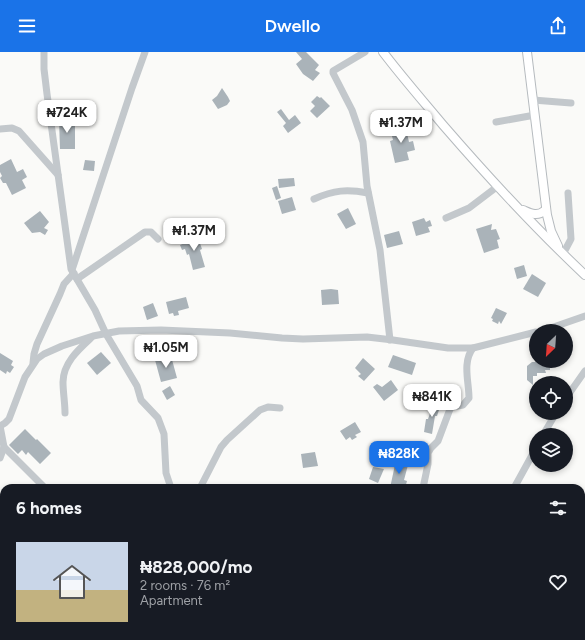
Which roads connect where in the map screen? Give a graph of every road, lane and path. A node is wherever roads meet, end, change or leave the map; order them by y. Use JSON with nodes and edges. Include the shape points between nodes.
{"nodes":[{"id":1,"x":44,"y":52,"type":"edge"},
{"id":2,"x":145,"y":52,"type":"edge"},
{"id":3,"x":364,"y":52,"type":"edge"},
{"id":4,"x":383,"y":52,"type":"edge"},
{"id":5,"x":527,"y":52,"type":"edge"},
{"id":6,"x":533,"y":100,"type":"junction"},
{"id":7,"x":571,"y":103,"type":"dead end"},
{"id":8,"x":534,"y":115,"type":"junction"},
{"id":9,"x":496,"y":122,"type":"dead end"},
{"id":10,"x":0,"y":129,"type":"edge"},
{"id":11,"x":58,"y":175,"type":"junction"},
{"id":12,"x":498,"y":186,"type":"junction"},
{"id":13,"x":368,"y":193,"type":"junction"},
{"id":14,"x":568,"y":193,"type":"dead end"},
{"id":15,"x":314,"y":199,"type":"dead end"},
{"id":16,"x":545,"y":200,"type":"junction"},
{"id":17,"x":517,"y":207,"type":"junction"},
{"id":18,"x":544,"y":211,"type":"junction"},
{"id":19,"x":446,"y":218,"type":"dead end"},
{"id":20,"x":544,"y":235,"type":"junction"},
{"id":21,"x":158,"y":239,"type":"dead end"},
{"id":22,"x":563,"y":254,"type":"junction"},
{"id":23,"x":74,"y":274,"type":"junction"},
{"id":24,"x":585,"y":275,"type":"edge"},
{"id":25,"x":585,"y":316,"type":"edge"},
{"id":26,"x":562,"y":324,"type":"edge"},
{"id":27,"x":106,"y":334,"type":"junction"},
{"id":28,"x":529,"y":334,"type":"edge"},
{"id":29,"x":93,"y":336,"type":"junction"},
{"id":30,"x":390,"y":340,"type":"junction"},
{"id":31,"x":473,"y":348,"type":"junction"},
{"id":32,"x":33,"y":364,"type":"junction"},
{"id":33,"x":585,"y":371,"type":"edge"},
{"id":34,"x":573,"y":388,"type":"edge"},
{"id":35,"x":280,"y":408,"type":"dead end"},
{"id":36,"x":65,"y":413,"type":"dead end"},
{"id":37,"x":0,"y":426,"type":"edge"},
{"id":38,"x":4,"y":447,"type":"junction"},
{"id":39,"x":0,"y":458,"type":"edge"},
{"id":40,"x":529,"y":461,"type":"edge"},
{"id":41,"x":41,"y":484,"type":"edge"},
{"id":42,"x":170,"y":484,"type":"edge"},
{"id":43,"x":202,"y":484,"type":"edge"},
{"id":44,"x":424,"y":484,"type":"edge"},
{"id":45,"x":516,"y":484,"type":"edge"}],
"edges":[{"from":1,"to":11,"type":"street"},
{"from":2,"to":23,"type":"street","via":[[82,242]]},
{"from":3,"to":13,"type":"street","via":[[333,73],[352,110],[363,142]]},
{"from":4,"to":12,"type":"main road"},
{"from":5,"to":6,"type":"main road"},
{"from":6,"to":7,"type":"street"},
{"from":6,"to":8,"type":"main road"},
{"from":8,"to":9,"type":"street"},
{"from":8,"to":16,"type":"main road"},
{"from":10,"to":11,"type":"street","via":[[12,128],[19,131]]},
{"from":11,"to":23,"type":"street"},
{"from":12,"to":17,"type":"main road"},
{"from":12,"to":19,"type":"street","via":[[469,208]]},
{"from":13,"to":15,"type":"street","via":[[341,190]]},
{"from":13,"to":30,"type":"street","via":[[380,250]]},
{"from":14,"to":22,"type":"street","via":[[571,239]]},
{"from":16,"to":18,"type":"main road"},
{"from":16,"to":22,"type":"main road","via":[[551,231]]},
{"from":17,"to":18,"type":"main road","via":[[535,214]]},
{"from":17,"to":20,"type":"main road"},
{"from":18,"to":20,"type":"main road"},
{"from":20,"to":22,"type":"main road"},
{"from":21,"to":23,"type":"street","via":[[151,232],[145,232]]},
{"from":22,"to":24,"type":"main road"},
{"from":23,"to":27,"type":"street"},
{"from":23,"to":32,"type":"street","via":[[64,284],[56,301],[37,344]]},
{"from":25,"to":26,"type":"street"},
{"from":27,"to":29,"type":"street"},
{"from":27,"to":30,"type":"street","via":[[118,331],[161,330],[282,338],[366,337]]},
{"from":27,"to":42,"type":"street","via":[[138,386],[141,400],[158,418],[165,441],[166,473]]},
{"from":28,"to":31,"type":"street"},
{"from":29,"to":32,"type":"street","via":[[44,354]]},
{"from":29,"to":36,"type":"street","via":[[73,356],[64,374]]},
{"from":30,"to":31,"type":"street","via":[[448,348]]},
{"from":31,"to":44,"type":"street","via":[[467,359],[469,398],[463,405],[450,409],[438,441],[428,453]]},
{"from":32,"to":37,"type":"street","via":[[25,377],[9,419]]},
{"from":33,"to":34,"type":"street"},
{"from":35,"to":43,"type":"street","via":[[268,407],[260,410],[227,440]]},
{"from":37,"to":38,"type":"street"},
{"from":38,"to":39,"type":"street"},
{"from":38,"to":41,"type":"street"},
{"from":40,"to":45,"type":"street"}]}
